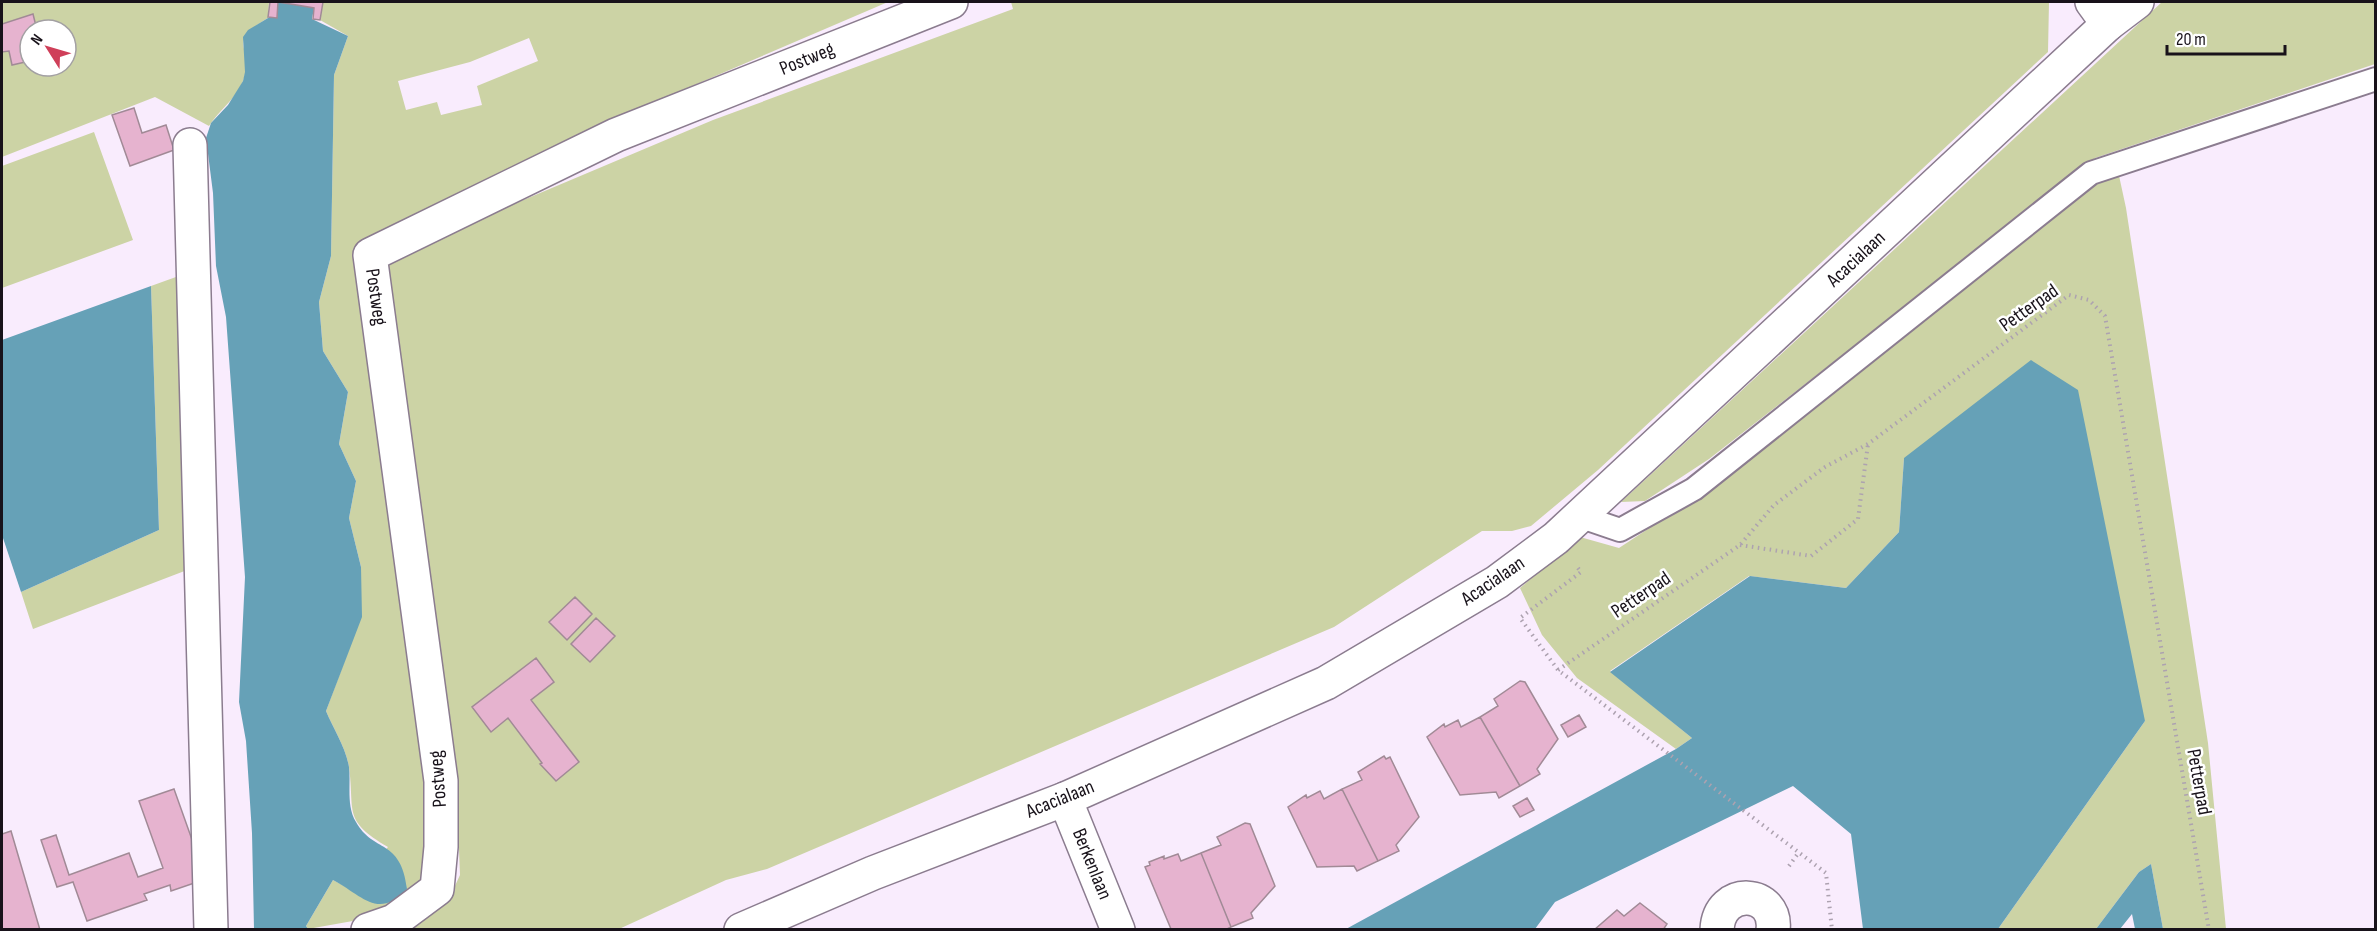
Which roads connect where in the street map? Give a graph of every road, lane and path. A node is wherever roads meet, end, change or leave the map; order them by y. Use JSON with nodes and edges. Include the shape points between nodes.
{"nodes":[{"id":1,"x":951,"y":2,"type":"edge"},
{"id":2,"x":2137,"y":2,"type":"edge"},
{"id":3,"x":2100,"y":13,"type":"edge"},
{"id":4,"x":2376,"y":79,"type":"edge"},
{"id":5,"x":190,"y":145,"type":"dead end"},
{"id":6,"x":1868,"y":444,"type":"junction"},
{"id":7,"x":1578,"y":516,"type":"junction"},
{"id":8,"x":1740,"y":545,"type":"junction"},
{"id":9,"x":1520,"y":618,"type":"dead end"},
{"id":10,"x":1558,"y":670,"type":"junction"},
{"id":11,"x":1065,"y":798,"type":"junction"},
{"id":12,"x":1799,"y":852,"type":"junction"},
{"id":13,"x":1789,"y":866,"type":"dead end"},
{"id":14,"x":211,"y":930,"type":"edge"},
{"id":15,"x":368,"y":930,"type":"edge"},
{"id":16,"x":741,"y":930,"type":"edge"},
{"id":17,"x":1118,"y":930,"type":"edge"},
{"id":18,"x":1717,"y":930,"type":"edge"},
{"id":19,"x":1773,"y":930,"type":"edge"},
{"id":20,"x":1832,"y":930,"type":"edge"},
{"id":21,"x":2209,"y":930,"type":"edge"}],
"edges":[{"from":1,"to":15,"type":"street","name":"Postweg","via":[[616,135],[370,255],[441,792],[437,889],[394,921]]},
{"from":2,"to":3,"type":"street","name":"Acacialaan"},
{"from":3,"to":7,"type":"street","name":"Acacialaan"},
{"from":4,"to":7,"type":"lane","via":[[2091,173],[1694,489],[1620,530]]},
{"from":5,"to":14,"type":"street"},
{"from":6,"to":8,"type":"path","name":"Petterpad","via":[[1825,467],[1774,505]]},
{"from":6,"to":8,"type":"path","via":[[1858,519],[1811,556]]},
{"from":6,"to":21,"type":"path","name":"Petterpad","via":[[2069,295],[2089,300],[2104,316]]},
{"from":7,"to":11,"type":"street","name":"Acacialaan","via":[[1556,538],[1497,582],[1326,683]]},
{"from":8,"to":10,"type":"path","name":"Petterpad"},
{"from":9,"to":10,"type":"path"},
{"from":10,"to":12,"type":"path"},
{"from":11,"to":16,"type":"street","name":"Acacialaan"},
{"from":11,"to":17,"type":"street","name":"Berkenlaan"},
{"from":12,"to":13,"type":"path"},
{"from":12,"to":20,"type":"path","via":[[1826,873]]},
{"from":18,"to":19,"type":"street","via":[[1717,918],[1723,907],[1734,899],[1747,897],[1760,901],[1770,911]]}]}
